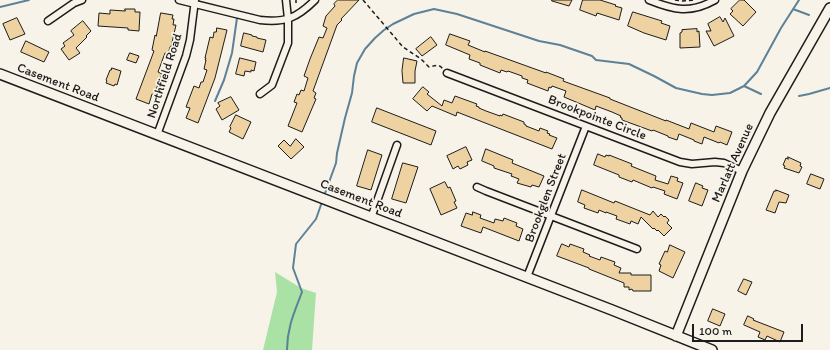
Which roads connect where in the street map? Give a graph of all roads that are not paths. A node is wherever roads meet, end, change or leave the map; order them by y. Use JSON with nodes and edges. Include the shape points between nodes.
{"nodes":[{"id":1,"x":82,"y":0,"type":"edge"},
{"id":2,"x":179,"y":0,"type":"edge"},
{"id":3,"x":286,"y":0,"type":"edge"},
{"id":4,"x":315,"y":0,"type":"edge"},
{"id":5,"x":649,"y":0,"type":"edge"},
{"id":6,"x":715,"y":0,"type":"edge"},
{"id":7,"x":195,"y":2,"type":"edge"},
{"id":8,"x":830,"y":8,"type":"edge"},
{"id":9,"x":288,"y":19,"type":"junction"},
{"id":10,"x":48,"y":21,"type":"dead end"},
{"id":11,"x":447,"y":73,"type":"road end"},
{"id":12,"x":0,"y":74,"type":"edge"},
{"id":13,"x":260,"y":94,"type":"dead end"},
{"id":14,"x":586,"y":126,"type":"junction"},
{"id":15,"x":157,"y":135,"type":"junction"},
{"id":16,"x":397,"y":145,"type":"dead end"},
{"id":17,"x":742,"y":171,"type":"junction"},
{"id":18,"x":477,"y":187,"type":"dead end"},
{"id":19,"x":551,"y":216,"type":"junction"},
{"id":20,"x":371,"y":218,"type":"junction"},
{"id":21,"x":638,"y":249,"type":"dead end"},
{"id":22,"x":527,"y":277,"type":"junction"},
{"id":23,"x":676,"y":336,"type":"junction"},
{"id":24,"x":712,"y":350,"type":"edge"}],
"edges":[{"from":1,"to":10,"type":"street"},
{"from":2,"to":7,"type":"street"},
{"from":3,"to":9,"type":"street"},
{"from":4,"to":9,"type":"street"},
{"from":5,"to":6,"type":"street","via":[[689,10]]},
{"from":7,"to":9,"type":"street","via":[[270,22]]},
{"from":7,"to":15,"type":"street","name":"Northfield Road","via":[[186,56]]},
{"from":8,"to":17,"type":"street","name":"Marlatt Avenue","via":[[770,114]]},
{"from":9,"to":13,"type":"street","via":[[288,43],[272,85]]},
{"from":11,"to":14,"type":"street","name":"Brookpointe Circle"},
{"from":12,"to":15,"type":"street","name":"Casement Road"},
{"from":14,"to":17,"type":"street","name":"Brookpointe Circle","via":[[680,162],[724,163]]},
{"from":14,"to":19,"type":"street","name":"Brookglen Street"},
{"from":15,"to":20,"type":"street","name":"Casement Road"},
{"from":16,"to":20,"type":"street"},
{"from":17,"to":23,"type":"street","name":"Marlatt Avenue"},
{"from":18,"to":19,"type":"street"},
{"from":19,"to":21,"type":"street"},
{"from":19,"to":22,"type":"street","name":"Brookglen Street"},
{"from":20,"to":22,"type":"street","name":"Casement Road"},
{"from":22,"to":23,"type":"street","name":"Casement Road"},
{"from":23,"to":24,"type":"street","name":"Casement Road"}]}
